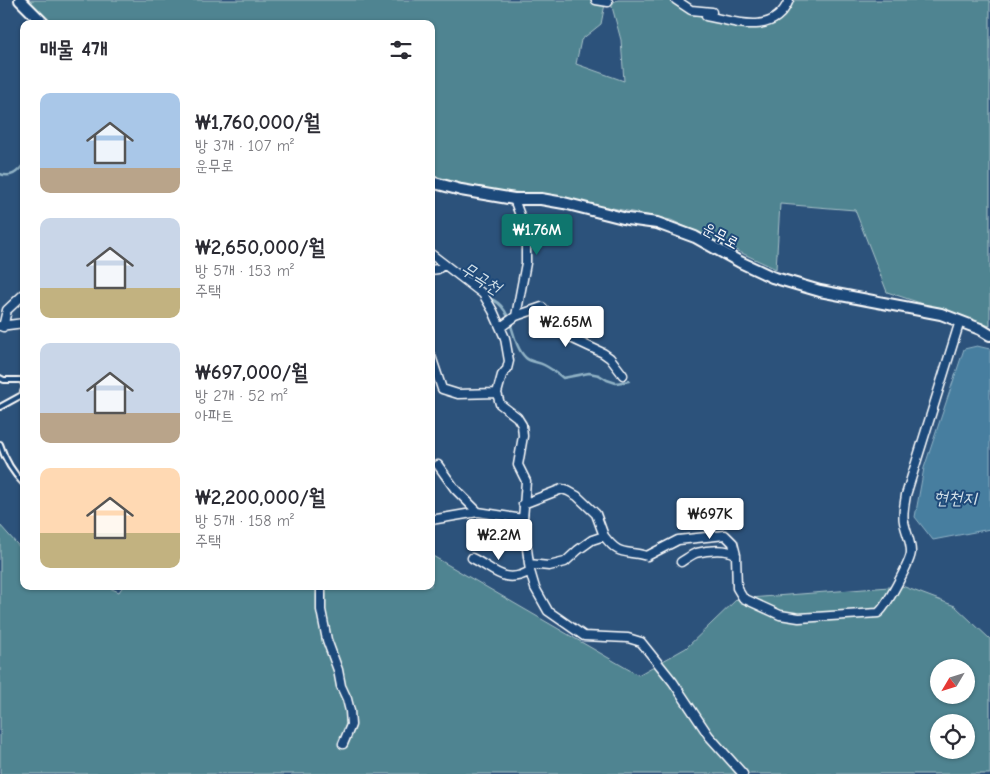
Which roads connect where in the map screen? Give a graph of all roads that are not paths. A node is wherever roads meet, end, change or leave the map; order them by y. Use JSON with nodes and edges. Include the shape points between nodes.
{"nodes":[{"id":1,"x":20,"y":0,"type":"edge"},
{"id":2,"x":596,"y":0,"type":"edge"},
{"id":3,"x":676,"y":0,"type":"edge"},
{"id":4,"x":790,"y":0,"type":"edge"},
{"id":5,"x":610,"y":3,"type":"edge"},
{"id":6,"x":706,"y":16,"type":"dead end"},
{"id":7,"x":721,"y":19,"type":"junction"},
{"id":8,"x":40,"y":20,"type":"edge"},
{"id":9,"x":435,"y":183,"type":"edge"},
{"id":10,"x":514,"y":199,"type":"junction"},
{"id":11,"x":438,"y":268,"type":"edge"},
{"id":12,"x":20,"y":298,"type":"edge"},
{"id":13,"x":516,"y":316,"type":"junction"},
{"id":14,"x":960,"y":321,"type":"junction"},
{"id":15,"x":20,"y":324,"type":"edge"},
{"id":16,"x":1,"y":326,"type":"edge"},
{"id":17,"x":501,"y":327,"type":"junction"},
{"id":18,"x":990,"y":335,"type":"edge"},
{"id":19,"x":435,"y":368,"type":"edge"},
{"id":20,"x":623,"y":375,"type":"dead end"},
{"id":21,"x":0,"y":378,"type":"edge"},
{"id":22,"x":20,"y":380,"type":"edge"},
{"id":23,"x":497,"y":393,"type":"junction"},
{"id":24,"x":20,"y":396,"type":"edge"},
{"id":25,"x":0,"y":407,"type":"edge"},
{"id":26,"x":0,"y":444,"type":"edge"},
{"id":27,"x":438,"y":466,"type":"dead end"},
{"id":28,"x":20,"y":480,"type":"edge"},
{"id":29,"x":523,"y":504,"type":"junction"},
{"id":30,"x":478,"y":512,"type":"junction"},
{"id":31,"x":435,"y":519,"type":"edge"},
{"id":32,"x":523,"y":519,"type":"junction"},
{"id":33,"x":604,"y":536,"type":"junction"},
{"id":34,"x":736,"y":555,"type":"junction"},
{"id":35,"x":472,"y":558,"type":"dead end"},
{"id":36,"x":681,"y":562,"type":"dead end"},
{"id":37,"x":529,"y":568,"type":"junction"},
{"id":38,"x":321,"y":590,"type":"edge"},
{"id":39,"x":343,"y":744,"type":"dead end"},
{"id":40,"x":743,"y":774,"type":"edge"}],
"edges":[{"from":1,"to":8,"type":"street"},
{"from":2,"to":5,"type":"street"},
{"from":3,"to":7,"type":"street","via":[[691,10],[714,12]]},
{"from":4,"to":7,"type":"street","via":[[781,14],[762,24]]},
{"from":6,"to":7,"type":"street"},
{"from":9,"to":10,"type":"street","name":"운무로"},
{"from":10,"to":13,"type":"street","via":[[526,232],[526,263]]},
{"from":10,"to":14,"type":"street","name":"운무로","via":[[548,201],[656,224],[695,237],[772,277],[820,291],[941,314]]},
{"from":11,"to":17,"type":"street","via":[[483,294]]},
{"from":12,"to":16,"type":"street","via":[[7,310]]},
{"from":13,"to":17,"type":"street"},
{"from":13,"to":20,"type":"street","via":[[542,307],[573,339],[610,358]]},
{"from":14,"to":18,"type":"street","name":"운무로"},
{"from":14,"to":34,"type":"street","via":[[906,495],[904,521],[911,555],[882,611],[799,618],[780,615],[743,598],[737,588]]},
{"from":15,"to":16,"type":"street"},
{"from":17,"to":23,"type":"street","via":[[509,361]]},
{"from":19,"to":23,"type":"street","via":[[442,388],[458,394]]},
{"from":21,"to":22,"type":"lane"},
{"from":23,"to":29,"type":"street","via":[[500,404],[522,425],[518,465],[526,482]]},
{"from":24,"to":25,"type":"lane"},
{"from":26,"to":28,"type":"lane","via":[[13,473]]},
{"from":27,"to":30,"type":"street"},
{"from":29,"to":32,"type":"street"},
{"from":29,"to":33,"type":"street","via":[[562,489],[577,496],[596,514]]},
{"from":30,"to":31,"type":"street"},
{"from":30,"to":32,"type":"street"},
{"from":32,"to":37,"type":"street"},
{"from":33,"to":34,"type":"street","via":[[624,554],[646,556],[678,540],[725,535],[733,543]]},
{"from":33,"to":37,"type":"street","via":[[592,540],[565,562]]},
{"from":34,"to":36,"type":"street","via":[[721,550],[696,553]]},
{"from":35,"to":37,"type":"street","via":[[508,577],[521,576]]},
{"from":37,"to":40,"type":"street","via":[[534,588],[548,610],[568,626],[584,636],[628,638],[641,642],[709,736]]},
{"from":38,"to":39,"type":"street","via":[[327,640],[350,711],[351,725]]}]}
